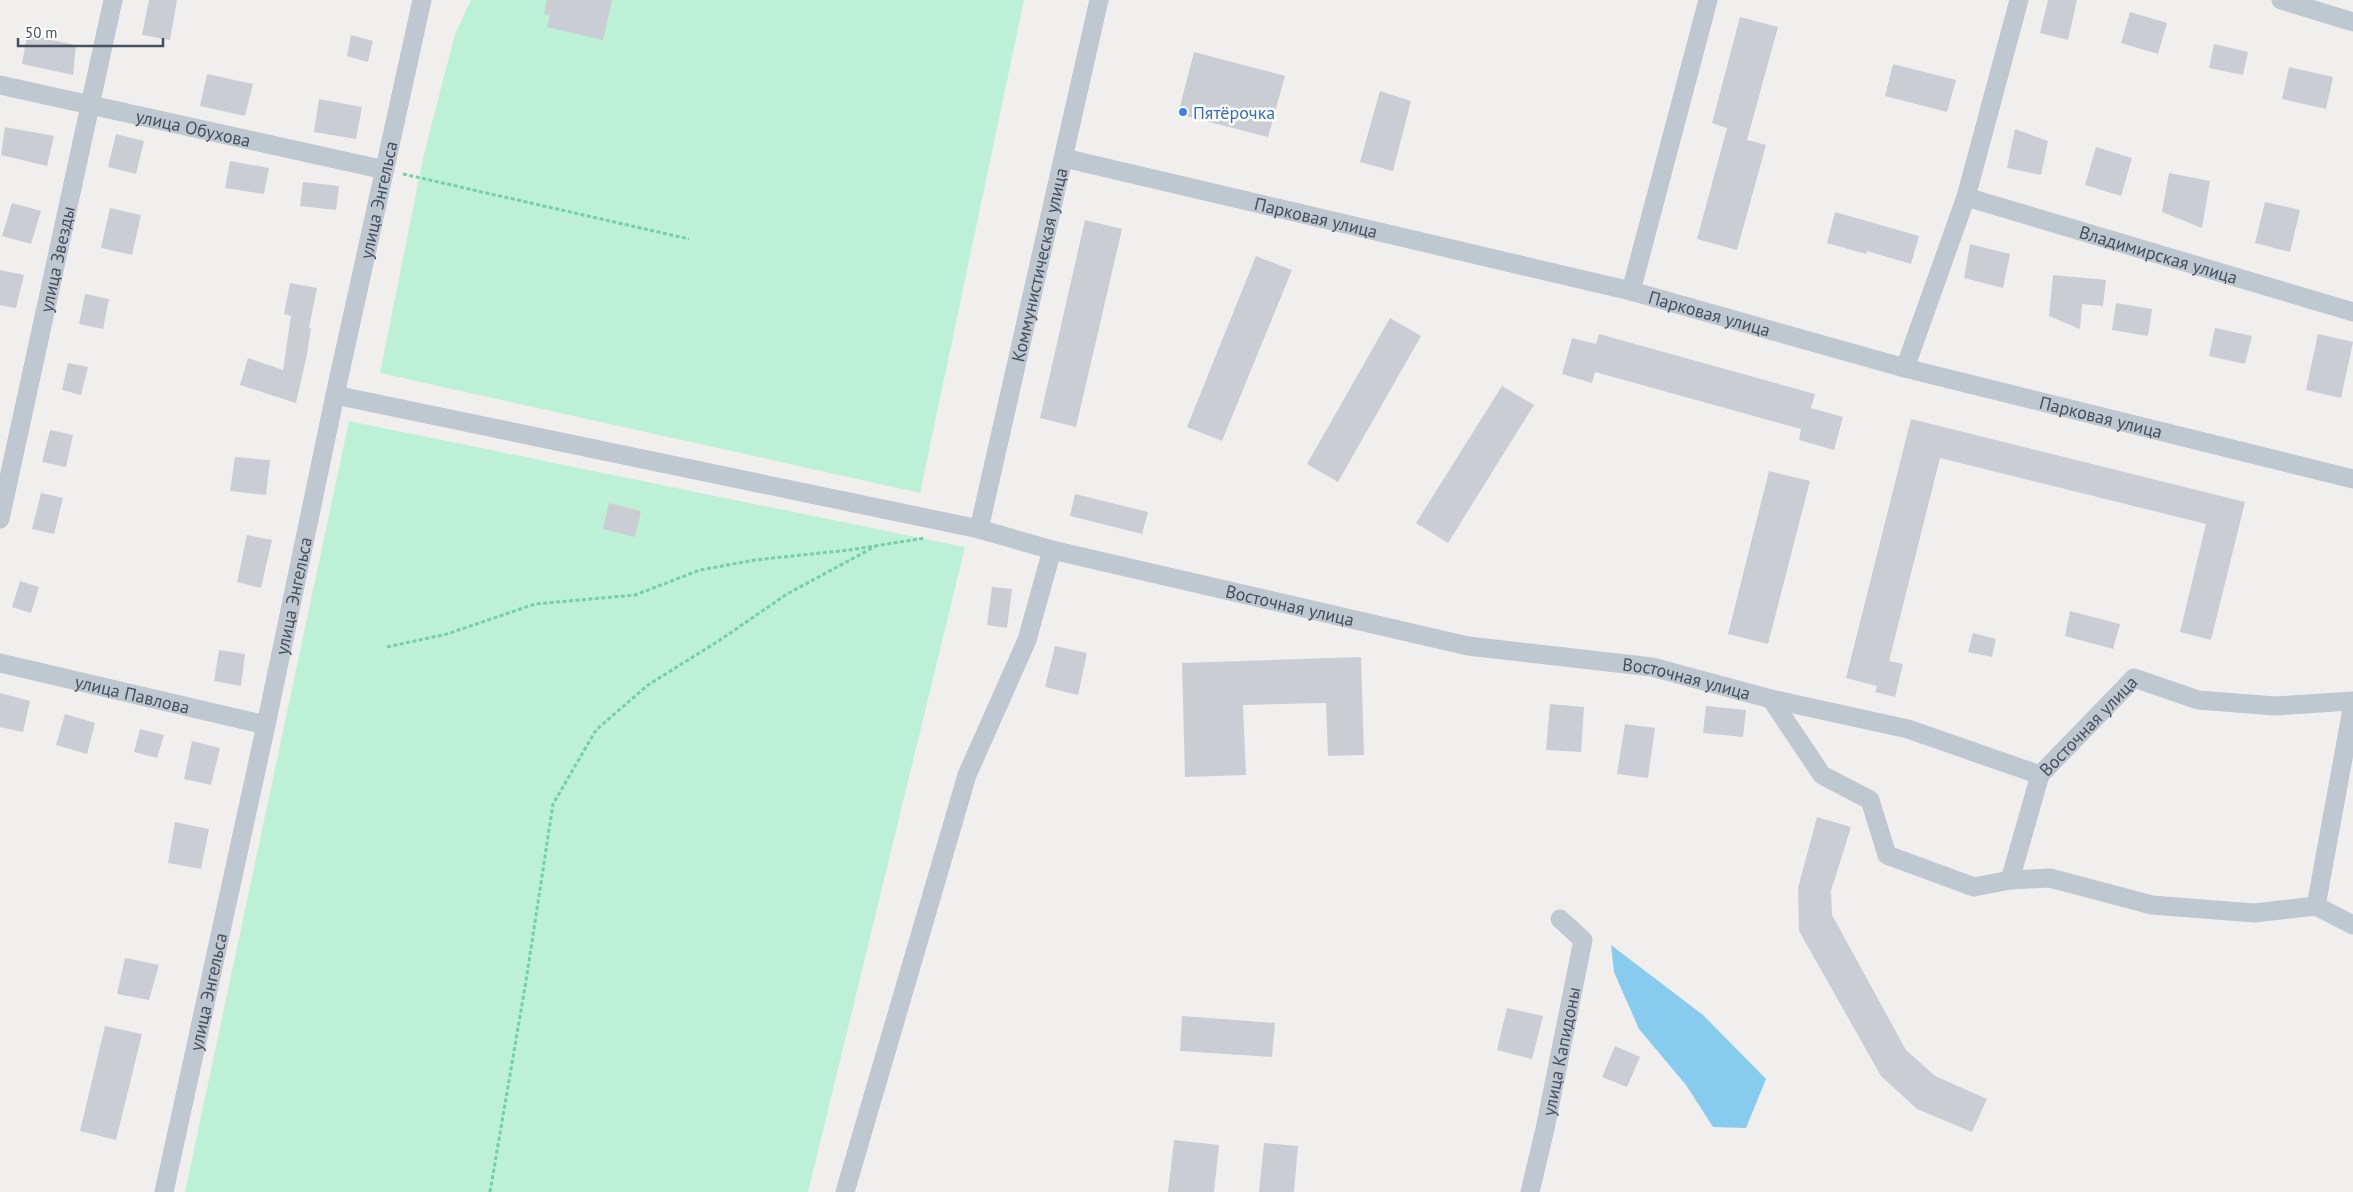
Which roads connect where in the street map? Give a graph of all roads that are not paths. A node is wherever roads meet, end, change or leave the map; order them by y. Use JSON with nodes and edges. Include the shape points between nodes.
{"nodes":[{"id":1,"x":113,"y":0,"type":"edge"},
{"id":2,"x":422,"y":0,"type":"edge"},
{"id":3,"x":1099,"y":0,"type":"edge"},
{"id":4,"x":1708,"y":0,"type":"edge"},
{"id":5,"x":2019,"y":0,"type":"edge"},
{"id":6,"x":2281,"y":0,"type":"edge"},
{"id":7,"x":2353,"y":22,"type":"edge"},
{"id":8,"x":0,"y":85,"type":"edge"},
{"id":9,"x":92,"y":104,"type":"junction"},
{"id":10,"x":1064,"y":158,"type":"junction"},
{"id":11,"x":385,"y":170,"type":"junction"},
{"id":12,"x":1966,"y":197,"type":"junction"},
{"id":13,"x":1631,"y":291,"type":"junction"},
{"id":14,"x":2353,"y":312,"type":"edge"},
{"id":15,"x":1905,"y":368,"type":"junction"},
{"id":16,"x":334,"y":396,"type":"junction"},
{"id":17,"x":5,"y":471,"type":"edge"},
{"id":18,"x":2353,"y":478,"type":"edge"},
{"id":19,"x":0,"y":518,"type":"edge"},
{"id":20,"x":980,"y":529,"type":"junction"},
{"id":21,"x":1052,"y":550,"type":"junction"},
{"id":22,"x":0,"y":663,"type":"edge"},
{"id":23,"x":1771,"y":699,"type":"junction"},
{"id":24,"x":2353,"y":702,"type":"edge"},
{"id":25,"x":266,"y":724,"type":"junction"},
{"id":26,"x":2040,"y":774,"type":"junction"},
{"id":27,"x":2010,"y":880,"type":"junction"},
{"id":28,"x":2316,"y":906,"type":"junction"},
{"id":29,"x":1560,"y":919,"type":"dead end"},
{"id":30,"x":2353,"y":925,"type":"edge"},
{"id":31,"x":164,"y":1192,"type":"edge"},
{"id":32,"x":845,"y":1192,"type":"edge"},
{"id":33,"x":1530,"y":1192,"type":"edge"}],
"edges":[{"from":1,"to":9,"type":"street","name":"улица Звезды"},
{"from":2,"to":11,"type":"street","name":"улица Энгельса"},
{"from":3,"to":10,"type":"street","name":"Коммунистическая улица"},
{"from":4,"to":13,"type":"street"},
{"from":5,"to":12,"type":"street"},
{"from":6,"to":7,"type":"street"},
{"from":8,"to":9,"type":"street","name":"улица Обухова"},
{"from":9,"to":11,"type":"street","name":"улица Обухова"},
{"from":9,"to":17,"type":"street","name":"улица Звезды"},
{"from":10,"to":13,"type":"street","name":"Парковая улица"},
{"from":10,"to":20,"type":"street","name":"Коммунистическая улица"},
{"from":11,"to":16,"type":"street","name":"улица Энгельса"},
{"from":12,"to":14,"type":"street","name":"Владимирская улица"},
{"from":12,"to":15,"type":"street"},
{"from":13,"to":15,"type":"street","name":"Парковая улица"},
{"from":15,"to":18,"type":"street","name":"Парковая улица"},
{"from":16,"to":20,"type":"street","name":"Восточная улица"},
{"from":16,"to":25,"type":"street","name":"улица Энгельса"},
{"from":17,"to":19,"type":"street","name":"улица Звезды"},
{"from":20,"to":21,"type":"street","name":"Восточная улица"},
{"from":21,"to":23,"type":"street","name":"Восточная улица","via":[[1468,646],[1652,667]]},
{"from":21,"to":32,"type":"street","via":[[1027,640],[967,774]]},
{"from":22,"to":25,"type":"street","name":"улица Павлова"},
{"from":23,"to":26,"type":"street","name":"Восточная улица","via":[[1908,729]]},
{"from":23,"to":27,"type":"street","via":[[1822,775],[1870,800],[1887,855],[1974,887]]},
{"from":24,"to":26,"type":"street","name":"Восточная улица","via":[[2275,706],[2198,700],[2134,678]]},
{"from":24,"to":28,"type":"street"},
{"from":25,"to":31,"type":"street","name":"улица Энгельса"},
{"from":26,"to":27,"type":"street"},
{"from":27,"to":28,"type":"street","via":[[2050,878],[2152,905],[2254,913]]},
{"from":28,"to":30,"type":"street"},
{"from":29,"to":33,"type":"street","name":"улица Капидоны","via":[[1583,940]]}]}
